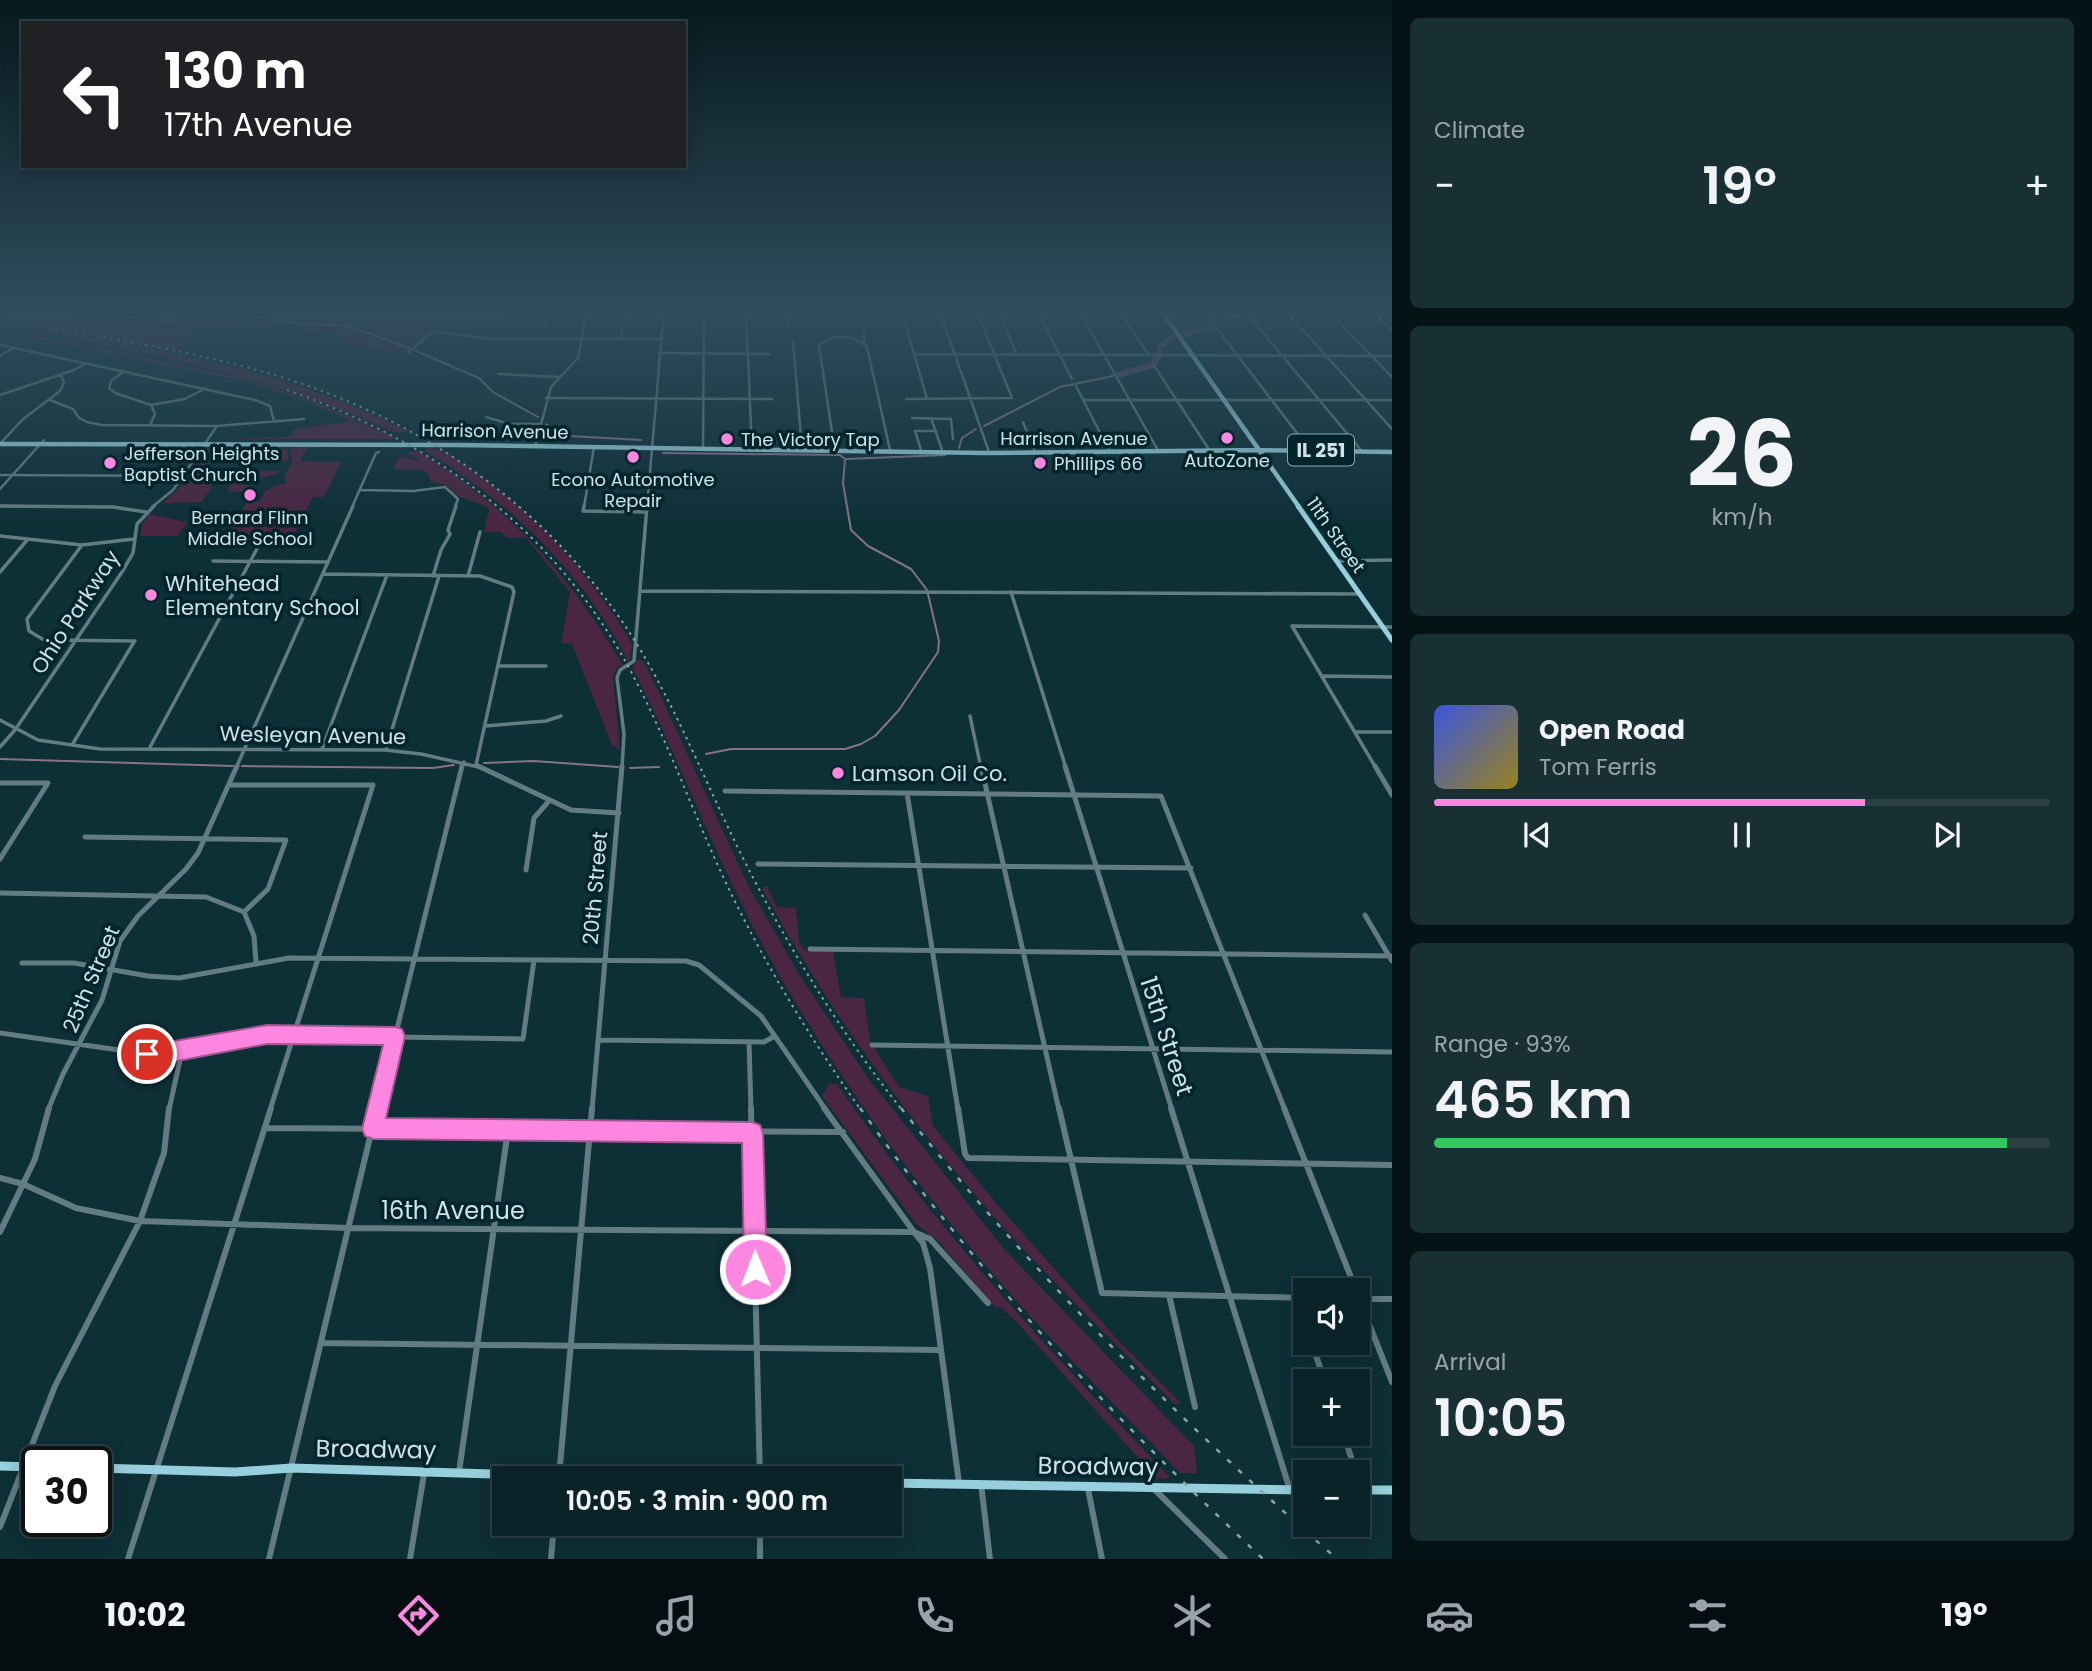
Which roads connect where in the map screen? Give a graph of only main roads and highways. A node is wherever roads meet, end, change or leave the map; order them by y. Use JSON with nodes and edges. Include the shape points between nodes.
{"nodes":[{"id":1,"x":1212,"y":382,"type":"edge"},
{"id":2,"x":1,"y":442,"type":"edge"},
{"id":3,"x":454,"y":443,"type":"junction"},
{"id":4,"x":652,"y":447,"type":"junction"},
{"id":5,"x":752,"y":449,"type":"junction"},
{"id":6,"x":834,"y":450,"type":"junction"},
{"id":7,"x":989,"y":452,"type":"junction"},
{"id":8,"x":1260,"y":452,"type":"junction"},
{"id":9,"x":1384,"y":452,"type":"junction"},
{"id":10,"x":1392,"y":452,"type":"edge"},
{"id":11,"x":1392,"y":640,"type":"edge"},
{"id":12,"x":0,"y":1466,"type":"edge"},
{"id":13,"x":21,"y":1467,"type":"edge"},
{"id":14,"x":112,"y":1468,"type":"edge"},
{"id":15,"x":492,"y":1474,"type":"edge"},
{"id":16,"x":902,"y":1483,"type":"edge"},
{"id":17,"x":1293,"y":1490,"type":"edge"},
{"id":18,"x":1370,"y":1490,"type":"edge"},
{"id":19,"x":1392,"y":1490,"type":"edge"}],
"edges":[{"from":1,"to":8,"type":"main road","name":"11th Street","number":"IL 251"},
{"from":2,"to":3,"type":"main road","name":"Harrison Avenue"},
{"from":3,"to":4,"type":"main road","name":"Harrison Avenue"},
{"from":3,"to":4,"type":"main road","name":"Harrison Avenue"},
{"from":4,"to":5,"type":"main road","name":"Harrison Avenue"},
{"from":4,"to":5,"type":"main road","name":"Harrison Avenue"},
{"from":5,"to":6,"type":"main road","name":"Harrison Avenue"},
{"from":5,"to":6,"type":"main road","name":"Harrison Avenue"},
{"from":6,"to":7,"type":"main road","name":"Harrison Avenue"},
{"from":6,"to":7,"type":"main road","name":"Harrison Avenue"},
{"from":7,"to":8,"type":"main road","name":"Harrison Avenue","number":"IL 251"},
{"from":8,"to":9,"type":"main road","name":"Harrison Avenue","number":"IL 251"},
{"from":8,"to":9,"type":"main road","name":"Harrison Avenue","number":"IL 251"},
{"from":8,"to":11,"type":"main road","name":"11th Street"},
{"from":9,"to":10,"type":"main road","name":"Harrison Avenue","number":"IL 251"},
{"from":12,"to":13,"type":"main road"},
{"from":14,"to":15,"type":"main road","name":"Broadway"},
{"from":16,"to":17,"type":"main road","name":"Broadway"},
{"from":18,"to":19,"type":"main road"}]}
